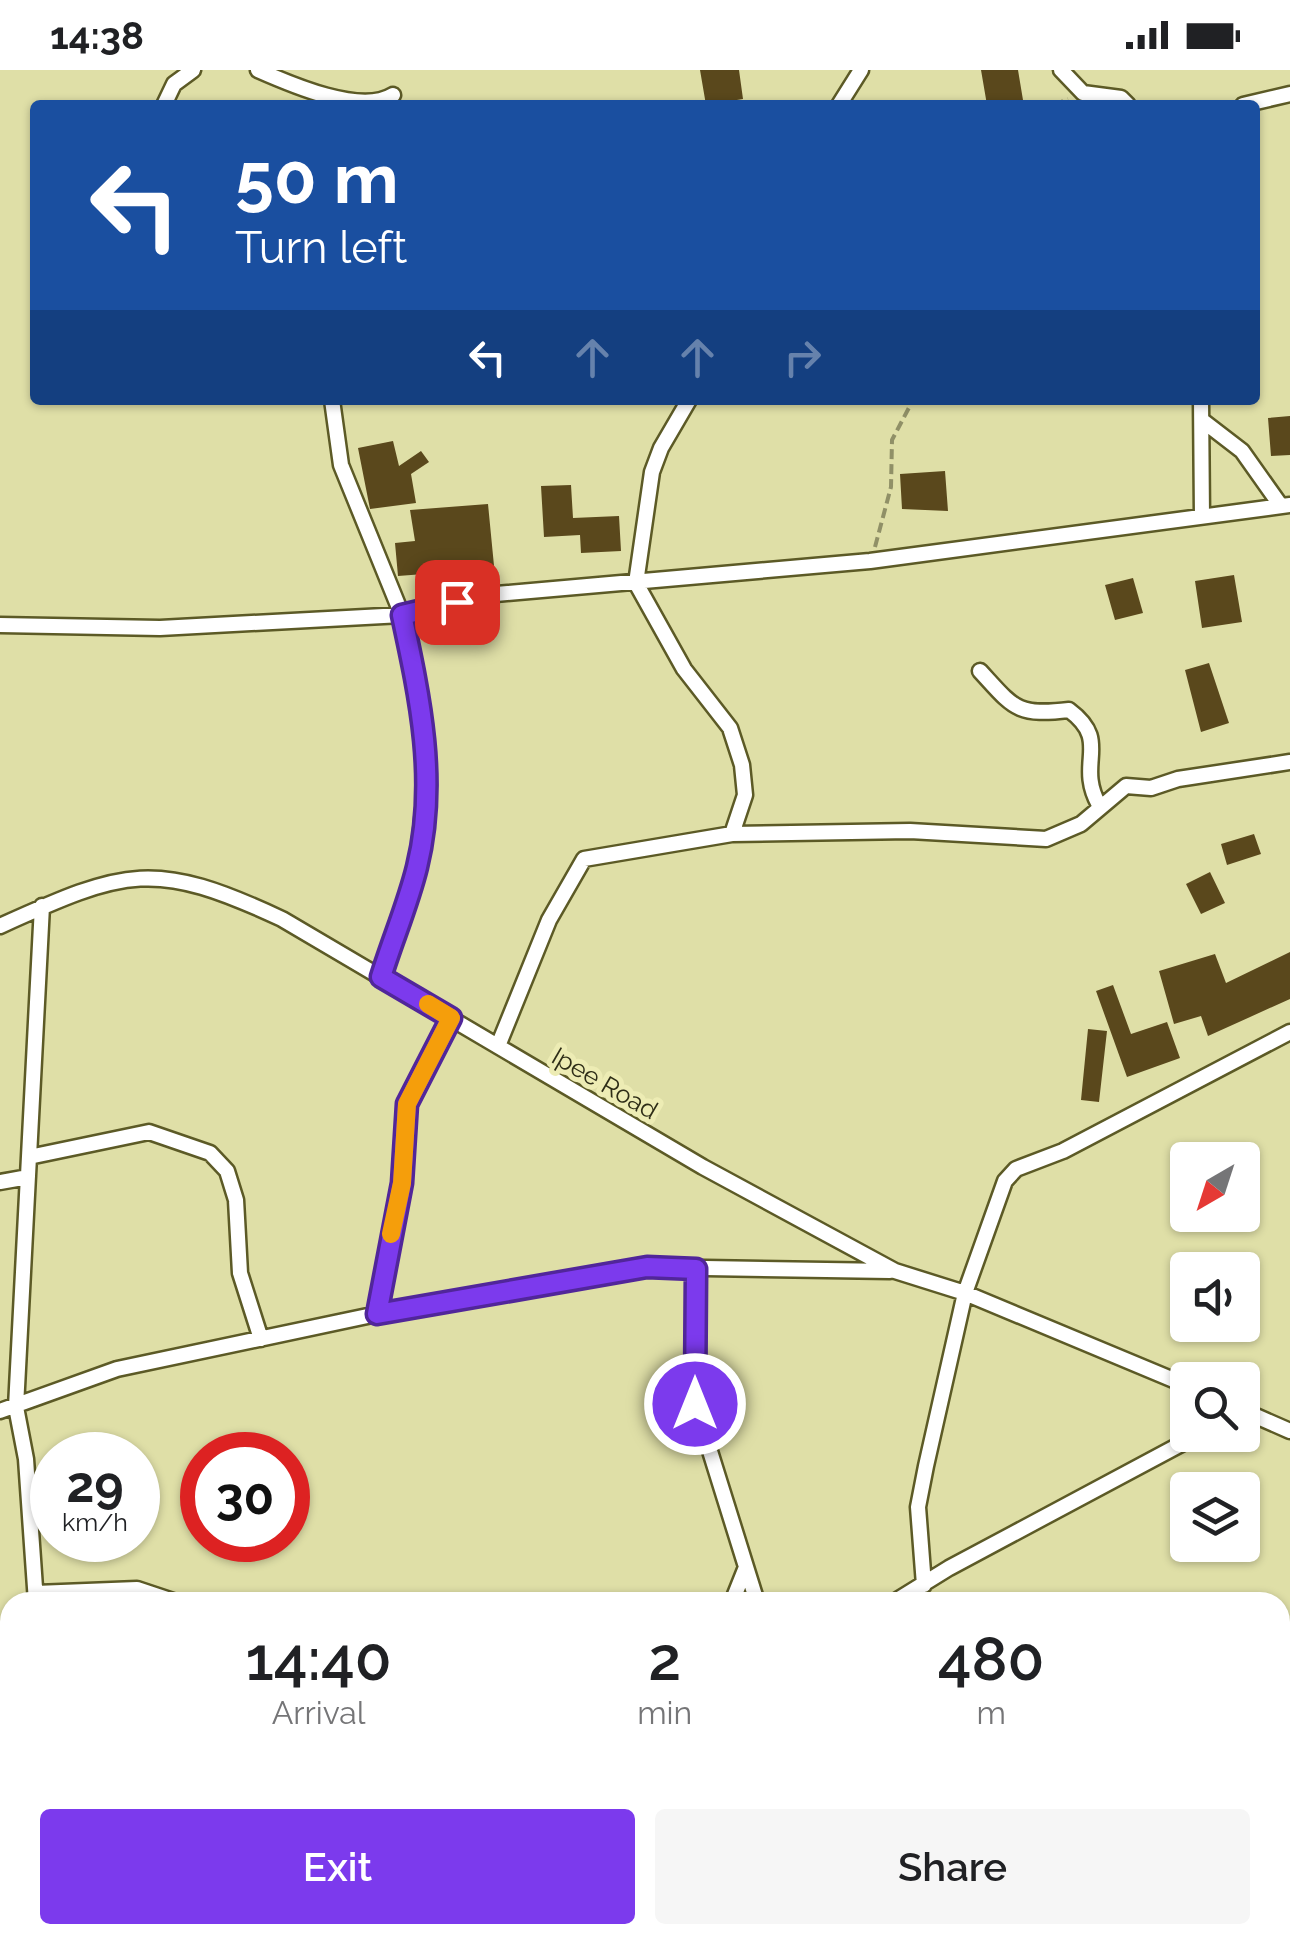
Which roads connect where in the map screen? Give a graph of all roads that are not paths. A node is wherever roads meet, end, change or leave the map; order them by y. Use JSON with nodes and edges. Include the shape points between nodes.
{"nodes":[{"id":1,"x":193,"y":70,"type":"edge"},
{"id":2,"x":258,"y":70,"type":"edge"},
{"id":3,"x":861,"y":70,"type":"edge"},
{"id":4,"x":1062,"y":70,"type":"edge"},
{"id":5,"x":1290,"y":94,"type":"edge"},
{"id":6,"x":393,"y":95,"type":"dead end"},
{"id":7,"x":166,"y":100,"type":"edge"},
{"id":8,"x":348,"y":100,"type":"edge"},
{"id":9,"x":383,"y":100,"type":"edge"},
{"id":10,"x":841,"y":100,"type":"edge"},
{"id":11,"x":1122,"y":100,"type":"edge"},
{"id":12,"x":1260,"y":101,"type":"edge"},
{"id":13,"x":333,"y":405,"type":"edge"},
{"id":14,"x":685,"y":405,"type":"edge"},
{"id":15,"x":1201,"y":405,"type":"edge"},
{"id":16,"x":1203,"y":421,"type":"junction"},
{"id":17,"x":1286,"y":506,"type":"edge"},
{"id":18,"x":1202,"y":516,"type":"junction"},
{"id":19,"x":636,"y":582,"type":"junction"},
{"id":20,"x":402,"y":615,"type":"junction"},
{"id":21,"x":0,"y":625,"type":"edge"},
{"id":22,"x":980,"y":671,"type":"dead end"},
{"id":23,"x":1290,"y":762,"type":"edge"},
{"id":24,"x":1099,"y":805,"type":"junction"},
{"id":25,"x":732,"y":834,"type":"junction"},
{"id":26,"x":42,"y":906,"type":"junction"},
{"id":27,"x":0,"y":926,"type":"edge"},
{"id":28,"x":381,"y":977,"type":"junction"},
{"id":29,"x":451,"y":1018,"type":"junction"},
{"id":30,"x":1290,"y":1032,"type":"edge"},
{"id":31,"x":498,"y":1046,"type":"junction"},
{"id":32,"x":30,"y":1157,"type":"junction"},
{"id":33,"x":28,"y":1177,"type":"junction"},
{"id":34,"x":0,"y":1182,"type":"edge"},
{"id":35,"x":696,"y":1269,"type":"junction"},
{"id":36,"x":896,"y":1271,"type":"junction"},
{"id":37,"x":965,"y":1293,"type":"junction"},
{"id":38,"x":377,"y":1314,"type":"junction"},
{"id":39,"x":261,"y":1338,"type":"junction"},
{"id":40,"x":1170,"y":1378,"type":"edge"},
{"id":41,"x":16,"y":1407,"type":"junction"},
{"id":42,"x":0,"y":1411,"type":"edge"},
{"id":43,"x":1260,"y":1418,"type":"edge"},
{"id":44,"x":1290,"y":1432,"type":"edge"},
{"id":45,"x":1170,"y":1450,"type":"edge"},
{"id":46,"x":746,"y":1567,"type":"junction"},
{"id":47,"x":924,"y":1586,"type":"junction"},
{"id":48,"x":36,"y":1592,"type":"edge"},
{"id":49,"x":103,"y":1592,"type":"edge"},
{"id":50,"x":146,"y":1592,"type":"edge"},
{"id":51,"x":736,"y":1592,"type":"edge"},
{"id":52,"x":753,"y":1592,"type":"edge"},
{"id":53,"x":913,"y":1592,"type":"edge"}],
"edges":[{"from":1,"to":7,"type":"street"},
{"from":2,"to":8,"type":"street"},
{"from":3,"to":10,"type":"street"},
{"from":4,"to":11,"type":"street","via":[[1083,93]]},
{"from":5,"to":12,"type":"street"},
{"from":6,"to":9,"type":"street"},
{"from":13,"to":20,"type":"street","via":[[341,465]]},
{"from":14,"to":19,"type":"street","via":[[652,472]]},
{"from":15,"to":16,"type":"street"},
{"from":16,"to":17,"type":"street","via":[[1242,451]]},
{"from":16,"to":18,"type":"street"},
{"from":17,"to":18,"type":"street"},
{"from":18,"to":19,"type":"street","via":[[870,561]]},
{"from":19,"to":20,"type":"street","via":[[485,595]]},
{"from":19,"to":25,"type":"street","via":[[684,669],[730,728],[745,794]]},
{"from":20,"to":21,"type":"street","via":[[160,628]]},
{"from":20,"to":28,"type":"street","via":[[426,736],[426,783],[417,868]]},
{"from":22,"to":24,"type":"street","via":[[1015,708],[1040,714],[1068,710],[1088,724],[1088,775]]},
{"from":23,"to":24,"type":"street","via":[[1151,788],[1126,786]]},
{"from":24,"to":25,"type":"street","via":[[1081,824],[1046,839],[926,831]]},
{"from":25,"to":31,"type":"street","via":[[584,859],[549,920]]},
{"from":26,"to":27,"type":"street","name":"Ipee Road"},
{"from":26,"to":28,"type":"street","name":"Ipee Road","via":[[109,880],[183,878],[282,919]]},
{"from":26,"to":32,"type":"street"},
{"from":28,"to":29,"type":"street","name":"Ipee Road"},
{"from":29,"to":31,"type":"street","name":"Ipee Road"},
{"from":29,"to":38,"type":"street","via":[[407,1104],[402,1183]]},
{"from":30,"to":37,"type":"street","via":[[1010,1174]]},
{"from":31,"to":36,"type":"street","name":"Ipee Road"},
{"from":32,"to":33,"type":"street"},
{"from":32,"to":39,"type":"street","via":[[149,1132],[210,1154],[227,1170],[236,1200],[240,1273]]},
{"from":33,"to":34,"type":"street"},
{"from":33,"to":41,"type":"street"},
{"from":35,"to":36,"type":"street"},
{"from":35,"to":38,"type":"street","via":[[647,1267]]},
{"from":35,"to":46,"type":"street","via":[[695,1404]]},
{"from":36,"to":37,"type":"street","name":"Ipee Road"},
{"from":37,"to":40,"type":"street","name":"Ipee Road"},
{"from":37,"to":47,"type":"street","via":[[918,1507]]},
{"from":38,"to":39,"type":"street"},
{"from":39,"to":41,"type":"street","via":[[117,1369]]},
{"from":41,"to":42,"type":"street"},
{"from":41,"to":48,"type":"street"},
{"from":43,"to":44,"type":"street"},
{"from":45,"to":47,"type":"street"},
{"from":46,"to":51,"type":"street"},
{"from":46,"to":52,"type":"street"},
{"from":47,"to":53,"type":"street"},
{"from":49,"to":50,"type":"street"}]}
